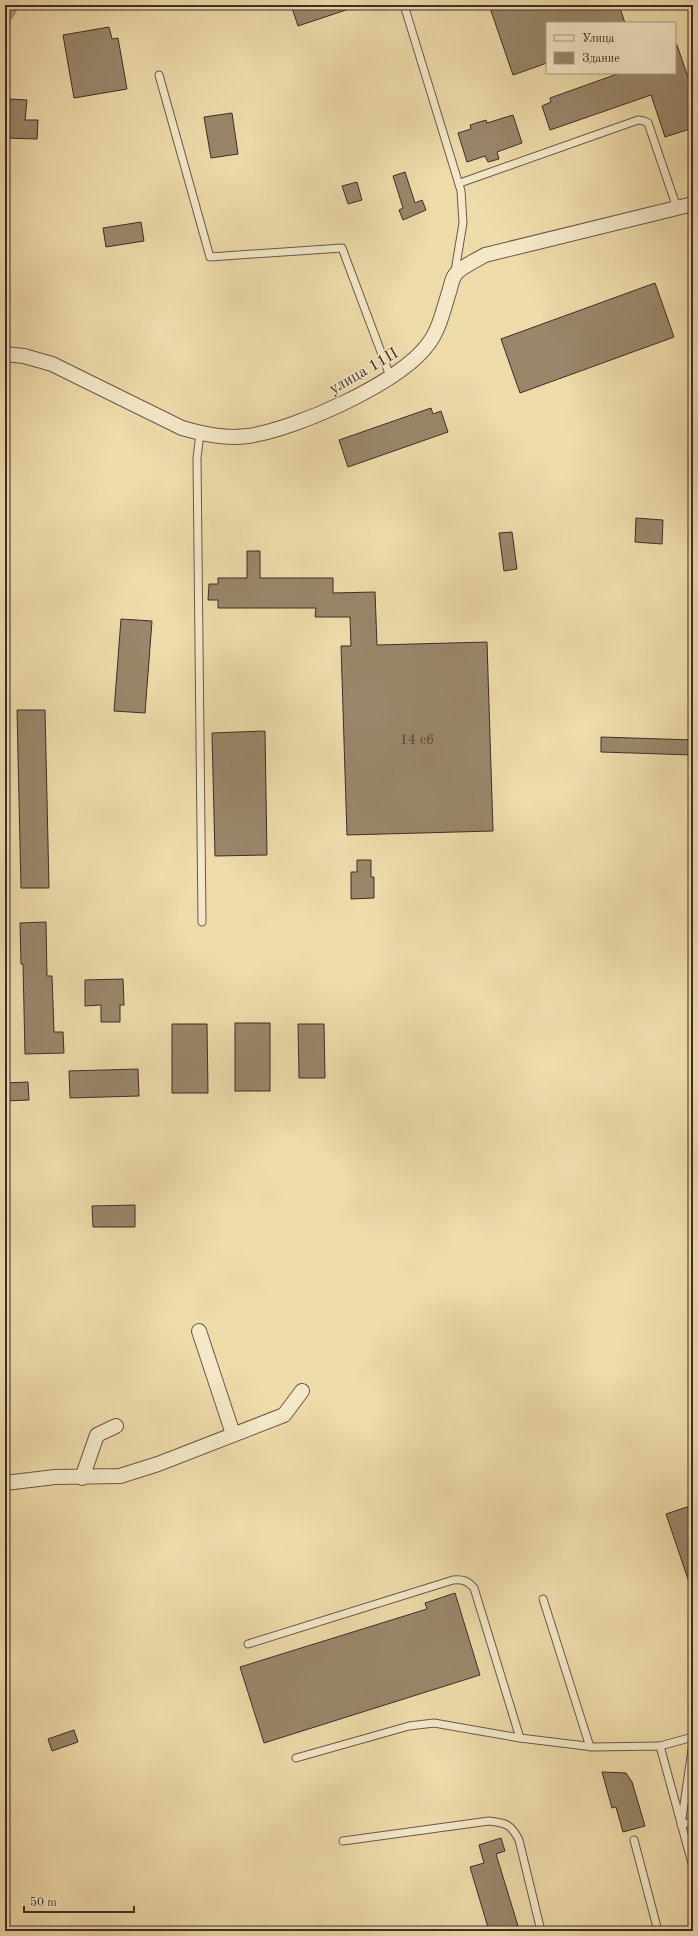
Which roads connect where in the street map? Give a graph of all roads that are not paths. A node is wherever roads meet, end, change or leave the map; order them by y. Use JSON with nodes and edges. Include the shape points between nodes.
{"nodes":[{"id":1,"x":404,"y":5,"type":"edge"},
{"id":2,"x":159,"y":75,"type":"dead end"},
{"id":3,"x":460,"y":183,"type":"junction"},
{"id":4,"x":693,"y":204,"type":"edge"},
{"id":5,"x":677,"y":208,"type":"junction"},
{"id":6,"x":455,"y":274,"type":"junction"},
{"id":7,"x":5,"y":354,"type":"edge"},
{"id":8,"x":390,"y":376,"type":"junction"},
{"id":9,"x":200,"y":433,"type":"junction"},
{"id":10,"x":202,"y":922,"type":"dead end"},
{"id":11,"x":199,"y":1331,"type":"dead end"},
{"id":12,"x":302,"y":1391,"type":"dead end"},
{"id":13,"x":116,"y":1426,"type":"dead end"},
{"id":14,"x":233,"y":1434,"type":"junction"},
{"id":15,"x":82,"y":1478,"type":"junction"},
{"id":16,"x":5,"y":1483,"type":"edge"},
{"id":17,"x":544,"y":1599,"type":"dead end"},
{"id":18,"x":248,"y":1644,"type":"dead end"},
{"id":19,"x":693,"y":1736,"type":"edge"},
{"id":20,"x":520,"y":1738,"type":"junction"},
{"id":21,"x":693,"y":1743,"type":"edge"},
{"id":22,"x":660,"y":1746,"type":"junction"},
{"id":23,"x":590,"y":1747,"type":"junction"},
{"id":24,"x":296,"y":1758,"type":"dead end"},
{"id":25,"x":693,"y":1821,"type":"edge"},
{"id":26,"x":681,"y":1825,"type":"junction"},
{"id":27,"x":634,"y":1840,"type":"dead end"},
{"id":28,"x":342,"y":1841,"type":"dead end"},
{"id":29,"x":693,"y":1866,"type":"edge"},
{"id":30,"x":541,"y":1931,"type":"edge"},
{"id":31,"x":658,"y":1931,"type":"edge"}],
"edges":[{"from":1,"to":3,"type":"lane"},
{"from":2,"to":8,"type":"lane","via":[[210,257],[342,248]]},
{"from":3,"to":5,"type":"lane","via":[[638,120],[648,123]]},
{"from":3,"to":6,"type":"lane","via":[[463,223]]},
{"from":4,"to":5,"type":"street"},
{"from":5,"to":6,"type":"street","via":[[485,255]]},
{"from":6,"to":8,"type":"street","name":"улица 11П","via":[[430,342],[411,362]]},
{"from":7,"to":9,"type":"street","name":"улица 11П","via":[[52,364],[182,428]]},
{"from":8,"to":9,"type":"street","name":"улица 11П","via":[[322,413],[269,432],[222,437]]},
{"from":9,"to":10,"type":"lane","via":[[197,458]]},
{"from":11,"to":14,"type":"street"},
{"from":12,"to":14,"type":"street","via":[[284,1415]]},
{"from":13,"to":15,"type":"street","via":[[98,1436]]},
{"from":14,"to":15,"type":"street","via":[[120,1476]]},
{"from":15,"to":16,"type":"street","via":[[55,1477]]},
{"from":17,"to":23,"type":"lane"},
{"from":18,"to":20,"type":"lane","via":[[453,1580],[461,1580],[474,1588]]},
{"from":19,"to":22,"type":"lane"},
{"from":20,"to":23,"type":"lane"},
{"from":20,"to":24,"type":"lane","via":[[422,1724]]},
{"from":21,"to":26,"type":"lane"},
{"from":22,"to":23,"type":"lane"},
{"from":22,"to":26,"type":"lane"},
{"from":25,"to":26,"type":"lane"},
{"from":26,"to":29,"type":"lane"},
{"from":27,"to":31,"type":"lane"},
{"from":28,"to":30,"type":"lane","via":[[489,1821],[505,1823],[514,1830],[520,1840]]}]}
